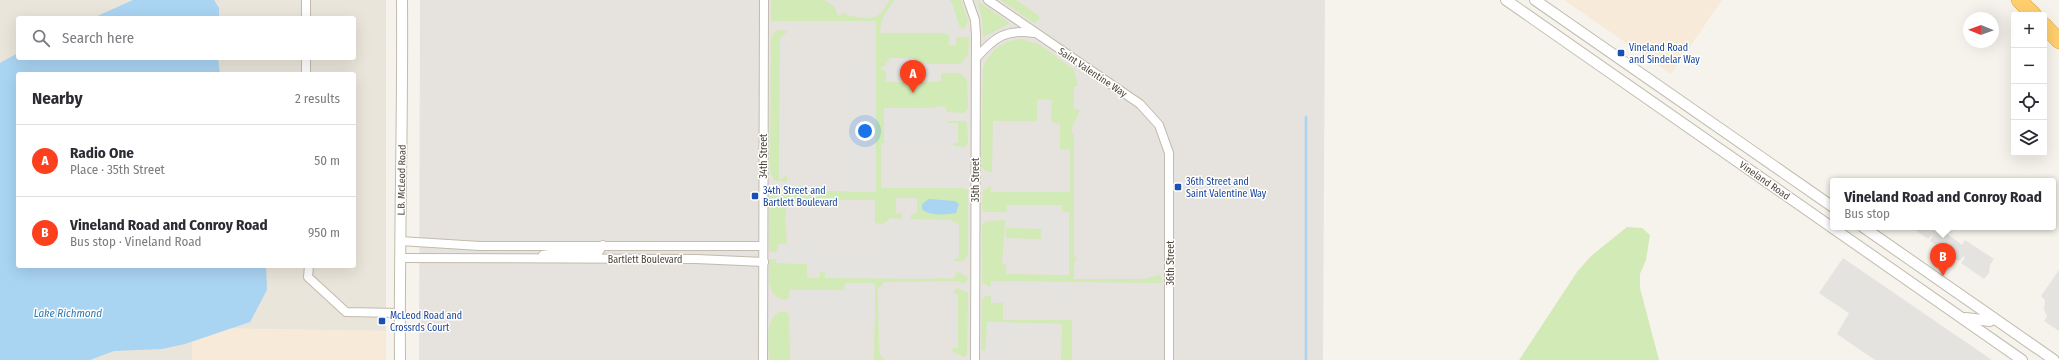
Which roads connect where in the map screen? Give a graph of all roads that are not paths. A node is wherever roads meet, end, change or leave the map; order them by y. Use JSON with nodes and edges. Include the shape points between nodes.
{"nodes":[{"id":1,"x":306,"y":0,"type":"edge"},
{"id":2,"x":402,"y":0,"type":"edge"},
{"id":3,"x":764,"y":0,"type":"edge"},
{"id":4,"x":968,"y":0,"type":"edge"},
{"id":5,"x":988,"y":0,"type":"edge"},
{"id":6,"x":1506,"y":0,"type":"edge"},
{"id":7,"x":1535,"y":0,"type":"edge"},
{"id":8,"x":2019,"y":0,"type":"edge"},
{"id":9,"x":2031,"y":12,"type":"edge"},
{"id":10,"x":306,"y":16,"type":"edge"},
{"id":11,"x":2047,"y":28,"type":"edge"},
{"id":12,"x":1036,"y":33,"type":"junction"},
{"id":13,"x":2059,"y":41,"type":"edge"},
{"id":14,"x":1596,"y":42,"type":"junction"},
{"id":15,"x":1586,"y":55,"type":"junction"},
{"id":16,"x":976,"y":58,"type":"junction"},
{"id":17,"x":306,"y":60,"type":"edge"},
{"id":18,"x":306,"y":72,"type":"edge"},
{"id":19,"x":1170,"y":166,"type":"joint"},
{"id":20,"x":1830,"y":205,"type":"edge"},
{"id":21,"x":1830,"y":225,"type":"edge"},
{"id":22,"x":1837,"y":230,"type":"edge"},
{"id":23,"x":1866,"y":230,"type":"edge"},
{"id":24,"x":400,"y":241,"type":"junction"},
{"id":25,"x":603,"y":245,"type":"junction"},
{"id":26,"x":763,"y":246,"type":"junction"},
{"id":27,"x":400,"y":258,"type":"junction"},
{"id":28,"x":527,"y":259,"type":"junction"},
{"id":29,"x":764,"y":262,"type":"junction"},
{"id":30,"x":309,"y":268,"type":"edge"},
{"id":31,"x":400,"y":313,"type":"junction"},
{"id":32,"x":1962,"y":317,"type":"junction"},
{"id":33,"x":1993,"y":318,"type":"junction"},
{"id":34,"x":400,"y":360,"type":"edge"},
{"id":35,"x":762,"y":360,"type":"edge"},
{"id":36,"x":975,"y":360,"type":"edge"},
{"id":37,"x":1169,"y":360,"type":"edge"},
{"id":38,"x":2022,"y":360,"type":"edge"},
{"id":39,"x":2054,"y":360,"type":"edge"}],
"edges":[{"from":1,"to":10,"type":"street"},
{"from":2,"to":24,"type":"street","name":"L.B. McLeod Road"},
{"from":3,"to":26,"type":"street","name":"34th Street"},
{"from":4,"to":16,"type":"street","name":"35th Street","via":[[975,20]]},
{"from":5,"to":12,"type":"street","name":"Saint Valentine Way"},
{"from":6,"to":15,"type":"street","name":"Vineland Road"},
{"from":7,"to":14,"type":"street","name":"Vineland Road"},
{"from":8,"to":9,"type":"highway"},
{"from":11,"to":13,"type":"highway"},
{"from":12,"to":16,"type":"street","via":[[1008,32],[990,43]]},
{"from":12,"to":19,"type":"street","name":"Saint Valentine Way","via":[[1140,104],[1162,132]]},
{"from":14,"to":15,"type":"street"},
{"from":14,"to":20,"type":"street","name":"Vineland Road"},
{"from":15,"to":21,"type":"street","name":"Vineland Road"},
{"from":16,"to":36,"type":"street","name":"35th Street"},
{"from":17,"to":18,"type":"street"},
{"from":19,"to":37,"type":"street","name":"36th Street"},
{"from":22,"to":32,"type":"street","name":"Vineland Road"},
{"from":23,"to":33,"type":"street"},
{"from":24,"to":25,"type":"street","name":"Bartlett Boulevard","via":[[474,246]]},
{"from":24,"to":27,"type":"street","name":"L.B. McLeod Road"},
{"from":25,"to":26,"type":"street","name":"Bartlett Boulevard"},
{"from":25,"to":28,"type":"street","name":"Bartlett Boulevard","via":[[598,253],[555,253]]},
{"from":26,"to":29,"type":"street","name":"34th Street"},
{"from":27,"to":28,"type":"street","name":"Bartlett Boulevard"},
{"from":27,"to":31,"type":"street","name":"L.B. McLeod Road"},
{"from":28,"to":29,"type":"street","name":"Bartlett Boulevard","via":[[696,259]]},
{"from":29,"to":35,"type":"street","name":"34th Street"},
{"from":30,"to":31,"type":"street","via":[[308,277],[346,312]]},
{"from":31,"to":34,"type":"street","name":"L.B. McLeod Road"},
{"from":32,"to":33,"type":"street","via":[[1981,321],[1990,321]]},
{"from":32,"to":38,"type":"street","name":"Vineland Road"},
{"from":33,"to":39,"type":"street"}]}
